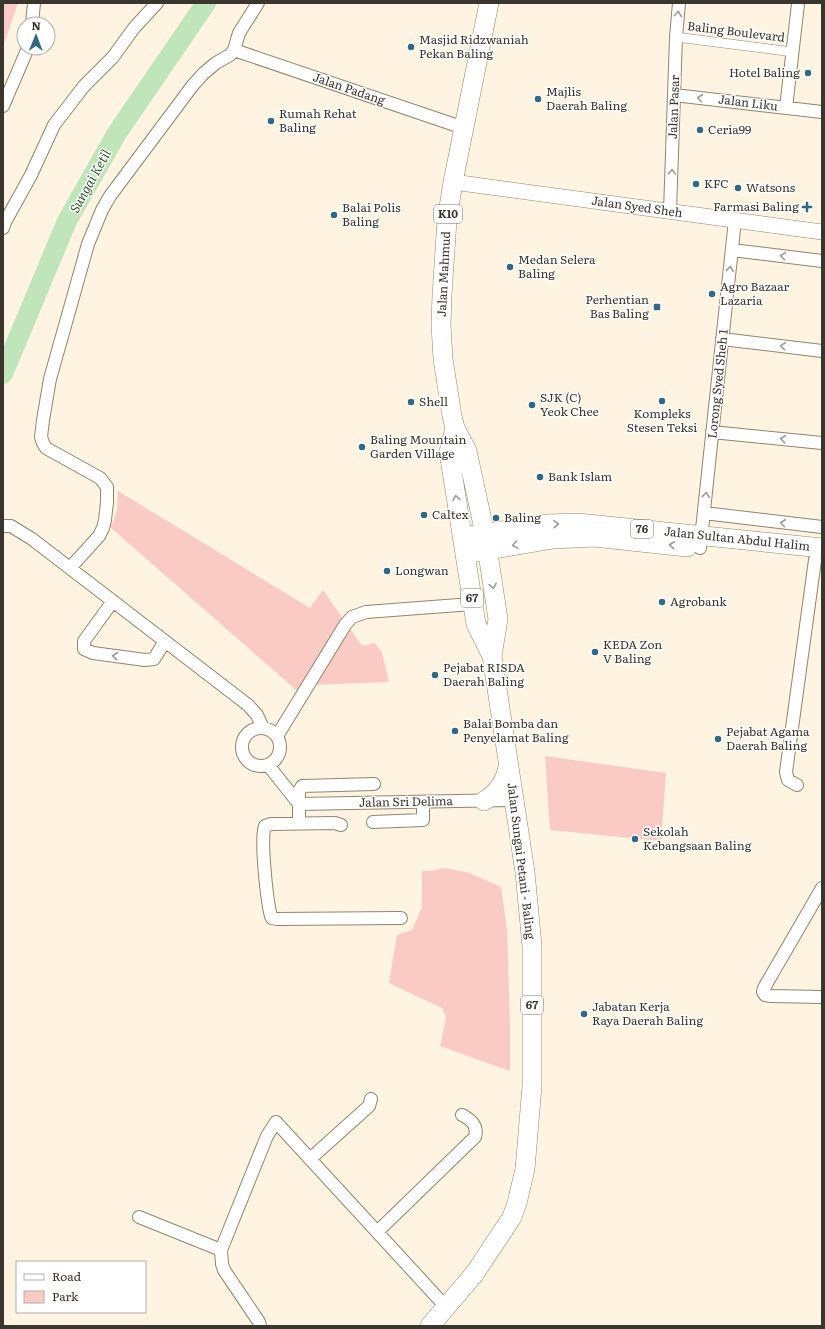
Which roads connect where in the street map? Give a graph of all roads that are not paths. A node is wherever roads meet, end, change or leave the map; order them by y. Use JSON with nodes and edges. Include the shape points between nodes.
{"nodes":[{"id":1,"x":34,"y":3,"type":"edge"},
{"id":2,"x":157,"y":3,"type":"edge"},
{"id":3,"x":258,"y":3,"type":"edge"},
{"id":4,"x":489,"y":3,"type":"edge"},
{"id":5,"x":679,"y":3,"type":"edge"},
{"id":6,"x":798,"y":4,"type":"dead end"},
{"id":7,"x":33,"y":16,"type":"edge"},
{"id":8,"x":676,"y":37,"type":"junction"},
{"id":9,"x":234,"y":50,"type":"junction"},
{"id":10,"x":793,"y":52,"type":"junction"},
{"id":11,"x":25,"y":56,"type":"edge"},
{"id":12,"x":674,"y":95,"type":"junction"},
{"id":13,"x":3,"y":106,"type":"edge"},
{"id":14,"x":786,"y":108,"type":"junction"},
{"id":15,"x":822,"y":112,"type":"edge"},
{"id":16,"x":464,"y":128,"type":"junction"},
{"id":17,"x":453,"y":182,"type":"junction"},
{"id":18,"x":670,"y":211,"type":"junction"},
{"id":19,"x":735,"y":220,"type":"junction"},
{"id":20,"x":3,"y":228,"type":"edge"},
{"id":21,"x":822,"y":232,"type":"edge"},
{"id":22,"x":732,"y":250,"type":"junction"},
{"id":23,"x":822,"y":261,"type":"edge"},
{"id":24,"x":722,"y":339,"type":"junction"},
{"id":25,"x":822,"y":351,"type":"edge"},
{"id":26,"x":455,"y":428,"type":"junction"},
{"id":27,"x":712,"y":432,"type":"junction"},
{"id":28,"x":822,"y":444,"type":"edge"},
{"id":29,"x":478,"y":502,"type":"junction"},
{"id":30,"x":704,"y":513,"type":"junction"},
{"id":31,"x":3,"y":526,"type":"edge"},
{"id":32,"x":822,"y":527,"type":"edge"},
{"id":33,"x":508,"y":530,"type":"junction"},
{"id":34,"x":486,"y":542,"type":"junction"},
{"id":35,"x":701,"y":542,"type":"junction"},
{"id":36,"x":463,"y":545,"type":"junction"},
{"id":37,"x":820,"y":556,"type":"edge"},
{"id":38,"x":70,"y":568,"type":"junction"},
{"id":39,"x":113,"y":601,"type":"junction"},
{"id":40,"x":472,"y":604,"type":"junction"},
{"id":41,"x":165,"y":641,"type":"junction"},
{"id":42,"x":492,"y":656,"type":"junction"},
{"id":43,"x":263,"y":728,"type":"junction"},
{"id":44,"x":277,"y":736,"type":"junction"},
{"id":45,"x":268,"y":765,"type":"junction"},
{"id":46,"x":508,"y":767,"type":"junction"},
{"id":47,"x":374,"y":784,"type":"dead end"},
{"id":48,"x":797,"y":786,"type":"dead end"},
{"id":49,"x":514,"y":800,"type":"junction"},
{"id":50,"x":484,"y":801,"type":"junction"},
{"id":51,"x":423,"y":802,"type":"junction"},
{"id":52,"x":299,"y":804,"type":"junction"},
{"id":53,"x":373,"y":822,"type":"dead end"},
{"id":54,"x":299,"y":823,"type":"junction"},
{"id":55,"x":341,"y":825,"type":"dead end"},
{"id":56,"x":822,"y":888,"type":"edge"},
{"id":57,"x":401,"y":918,"type":"dead end"},
{"id":58,"x":822,"y":997,"type":"edge"},
{"id":59,"x":372,"y":1099,"type":"dead end"},
{"id":60,"x":462,"y":1115,"type":"dead end"},
{"id":61,"x":310,"y":1159,"type":"junction"},
{"id":62,"x":139,"y":1217,"type":"dead end"},
{"id":63,"x":377,"y":1232,"type":"junction"},
{"id":64,"x":220,"y":1250,"type":"junction"},
{"id":65,"x":446,"y":1307,"type":"junction"},
{"id":66,"x":260,"y":1326,"type":"edge"},
{"id":67,"x":430,"y":1326,"type":"edge"}],
"edges":[{"from":1,"to":7,"type":"street"},
{"from":2,"to":20,"type":"street","via":[[134,28],[113,57],[84,86],[54,125]]},
{"from":3,"to":9,"type":"street","via":[[239,33]]},
{"from":4,"to":16,"type":"main road","name":"Jalan Mahmud","number":"K10"},
{"from":8,"to":5,"type":"street","name":"Jalan Pasar","one_way":true},
{"from":6,"to":10,"type":"street"},
{"from":8,"to":10,"type":"street","name":"Baling Boulevard"},
{"from":8,"to":12,"type":"street","name":"Jalan Pasar"},
{"from":9,"to":16,"type":"street","name":"Jalan Padang"},
{"from":9,"to":38,"type":"street","via":[[204,73],[174,110],[110,196],[88,244],[50,379],[41,437],[46,448],[100,478],[107,487],[107,508],[103,528],[99,536]]},
{"from":10,"to":14,"type":"street"},
{"from":11,"to":13,"type":"street"},
{"from":14,"to":12,"type":"street","name":"Jalan Liku","one_way":true},
{"from":18,"to":12,"type":"street","name":"Jalan Pasar","one_way":true},
{"from":14,"to":15,"type":"street","name":"Jalan Liku"},
{"from":16,"to":17,"type":"main road","name":"Jalan Mahmud","number":"K10"},
{"from":17,"to":18,"type":"street","name":"Jalan Syed Sheh"},
{"from":17,"to":26,"type":"main road","name":"Jalan Mahmud","number":"K10","via":[[447,220],[441,325],[443,359]]},
{"from":18,"to":19,"type":"street","name":"Jalan Syed Sheh"},
{"from":19,"to":21,"type":"street","name":"Jalan Syed Sheh"},
{"from":19,"to":22,"type":"street","name":"Lorong Syed Sheh 1"},
{"from":23,"to":22,"type":"street","one_way":true},
{"from":24,"to":22,"type":"street","name":"Lorong Syed Sheh 1","one_way":true},
{"from":25,"to":24,"type":"street","one_way":true},
{"from":24,"to":27,"type":"street","name":"Lorong Syed Sheh 1"},
{"from":26,"to":29,"type":"main road","name":"Jalan Mahmud","number":"K10","via":[[467,451]]},
{"from":36,"to":26,"type":"main road","name":"Jalan Mahmud","number":"K10","one_way":true,"via":[[449,452]]},
{"from":28,"to":27,"type":"street","one_way":true},
{"from":30,"to":27,"type":"street","name":"Lorong Syed Sheh 1","one_way":true},
{"from":29,"to":33,"type":"main road","via":[[486,514]]},
{"from":29,"to":34,"type":"main road","name":"Jalan Mahmud","number":"K10"},
{"from":32,"to":30,"type":"street","one_way":true},
{"from":30,"to":35,"type":"street","name":"Lorong Syed Sheh 1"},
{"from":31,"to":38,"type":"street","via":[[11,526],[32,539]]},
{"from":33,"to":34,"type":"main road","name":"Jalan Sultan Abdul Halim","number":"76"},
{"from":33,"to":35,"type":"main road","name":"Jalan Sultan Abdul Halim","number":"76","one_way":true,"via":[[578,523]]},
{"from":35,"to":34,"type":"main road","name":"Jalan Sultan Abdul Halim","number":"76","one_way":true,"via":[[594,537]]},
{"from":34,"to":36,"type":"main road","name":"Jalan Sultan Abdul Halim","number":"76"},
{"from":34,"to":42,"type":"main road","name":"Jalan Sungai Petani - Baling","number":"67","one_way":true,"via":[[498,619]]},
{"from":35,"to":37,"type":"main road","name":"Jalan Sultan Abdul Halim","number":"76"},
{"from":36,"to":40,"type":"main road","name":"Jalan Sungai Petani - Baling","number":"67"},
{"from":37,"to":48,"type":"street","via":[[786,772],[788,780]]},
{"from":38,"to":39,"type":"street"},
{"from":39,"to":41,"type":"street"},
{"from":41,"to":39,"type":"street","one_way":true,"via":[[154,659],[145,660],[93,653],[84,649],[84,641]]},
{"from":40,"to":42,"type":"main road","name":"Jalan Sungai Petani - Baling","number":"67","via":[[476,624]]},
{"from":40,"to":44,"type":"street","via":[[366,612],[352,617],[344,625]]},
{"from":41,"to":43,"type":"street","via":[[248,706],[257,715]]},
{"from":42,"to":46,"type":"main road","name":"Jalan Sungai Petani - Baling","number":"67"},
{"from":43,"to":44,"type":"street"},
{"from":43,"to":45,"type":"street","via":[[253,730],[245,736],[242,752],[252,764]]},
{"from":44,"to":45,"type":"street","via":[[281,747],[280,753],[278,758]]},
{"from":45,"to":52,"type":"street"},
{"from":46,"to":49,"type":"main road","name":"Jalan Sungai Petani - Baling","number":"67"},
{"from":46,"to":50,"type":"main road","via":[[501,786]]},
{"from":47,"to":52,"type":"street","via":[[302,786],[299,791]]},
{"from":49,"to":50,"type":"street","name":"Jalan Sri Delima"},
{"from":49,"to":65,"type":"main road","name":"Jalan Sungai Petani - Baling","number":"67","via":[[525,872],[532,946],[532,1086],[525,1169],[512,1217],[474,1273]]},
{"from":50,"to":51,"type":"street","name":"Jalan Sri Delima"},
{"from":51,"to":52,"type":"street","name":"Jalan Sri Delima"},
{"from":51,"to":53,"type":"street","via":[[423,820]]},
{"from":52,"to":54,"type":"street"},
{"from":54,"to":55,"type":"street"},
{"from":54,"to":57,"type":"street","via":[[265,826],[263,857],[272,918]]},
{"from":56,"to":58,"type":"street","via":[[763,990],[768,996]]},
{"from":59,"to":61,"type":"street","via":[[369,1106]]},
{"from":60,"to":63,"type":"street","via":[[476,1127],[475,1137]]},
{"from":61,"to":63,"type":"street"},
{"from":61,"to":64,"type":"street","via":[[276,1122],[267,1136]]},
{"from":62,"to":64,"type":"street"},
{"from":63,"to":65,"type":"street"},
{"from":64,"to":66,"type":"street","via":[[224,1270]]},
{"from":65,"to":67,"type":"main road","name":"Jalan Sungai Petani - Baling","number":"67"}]}
